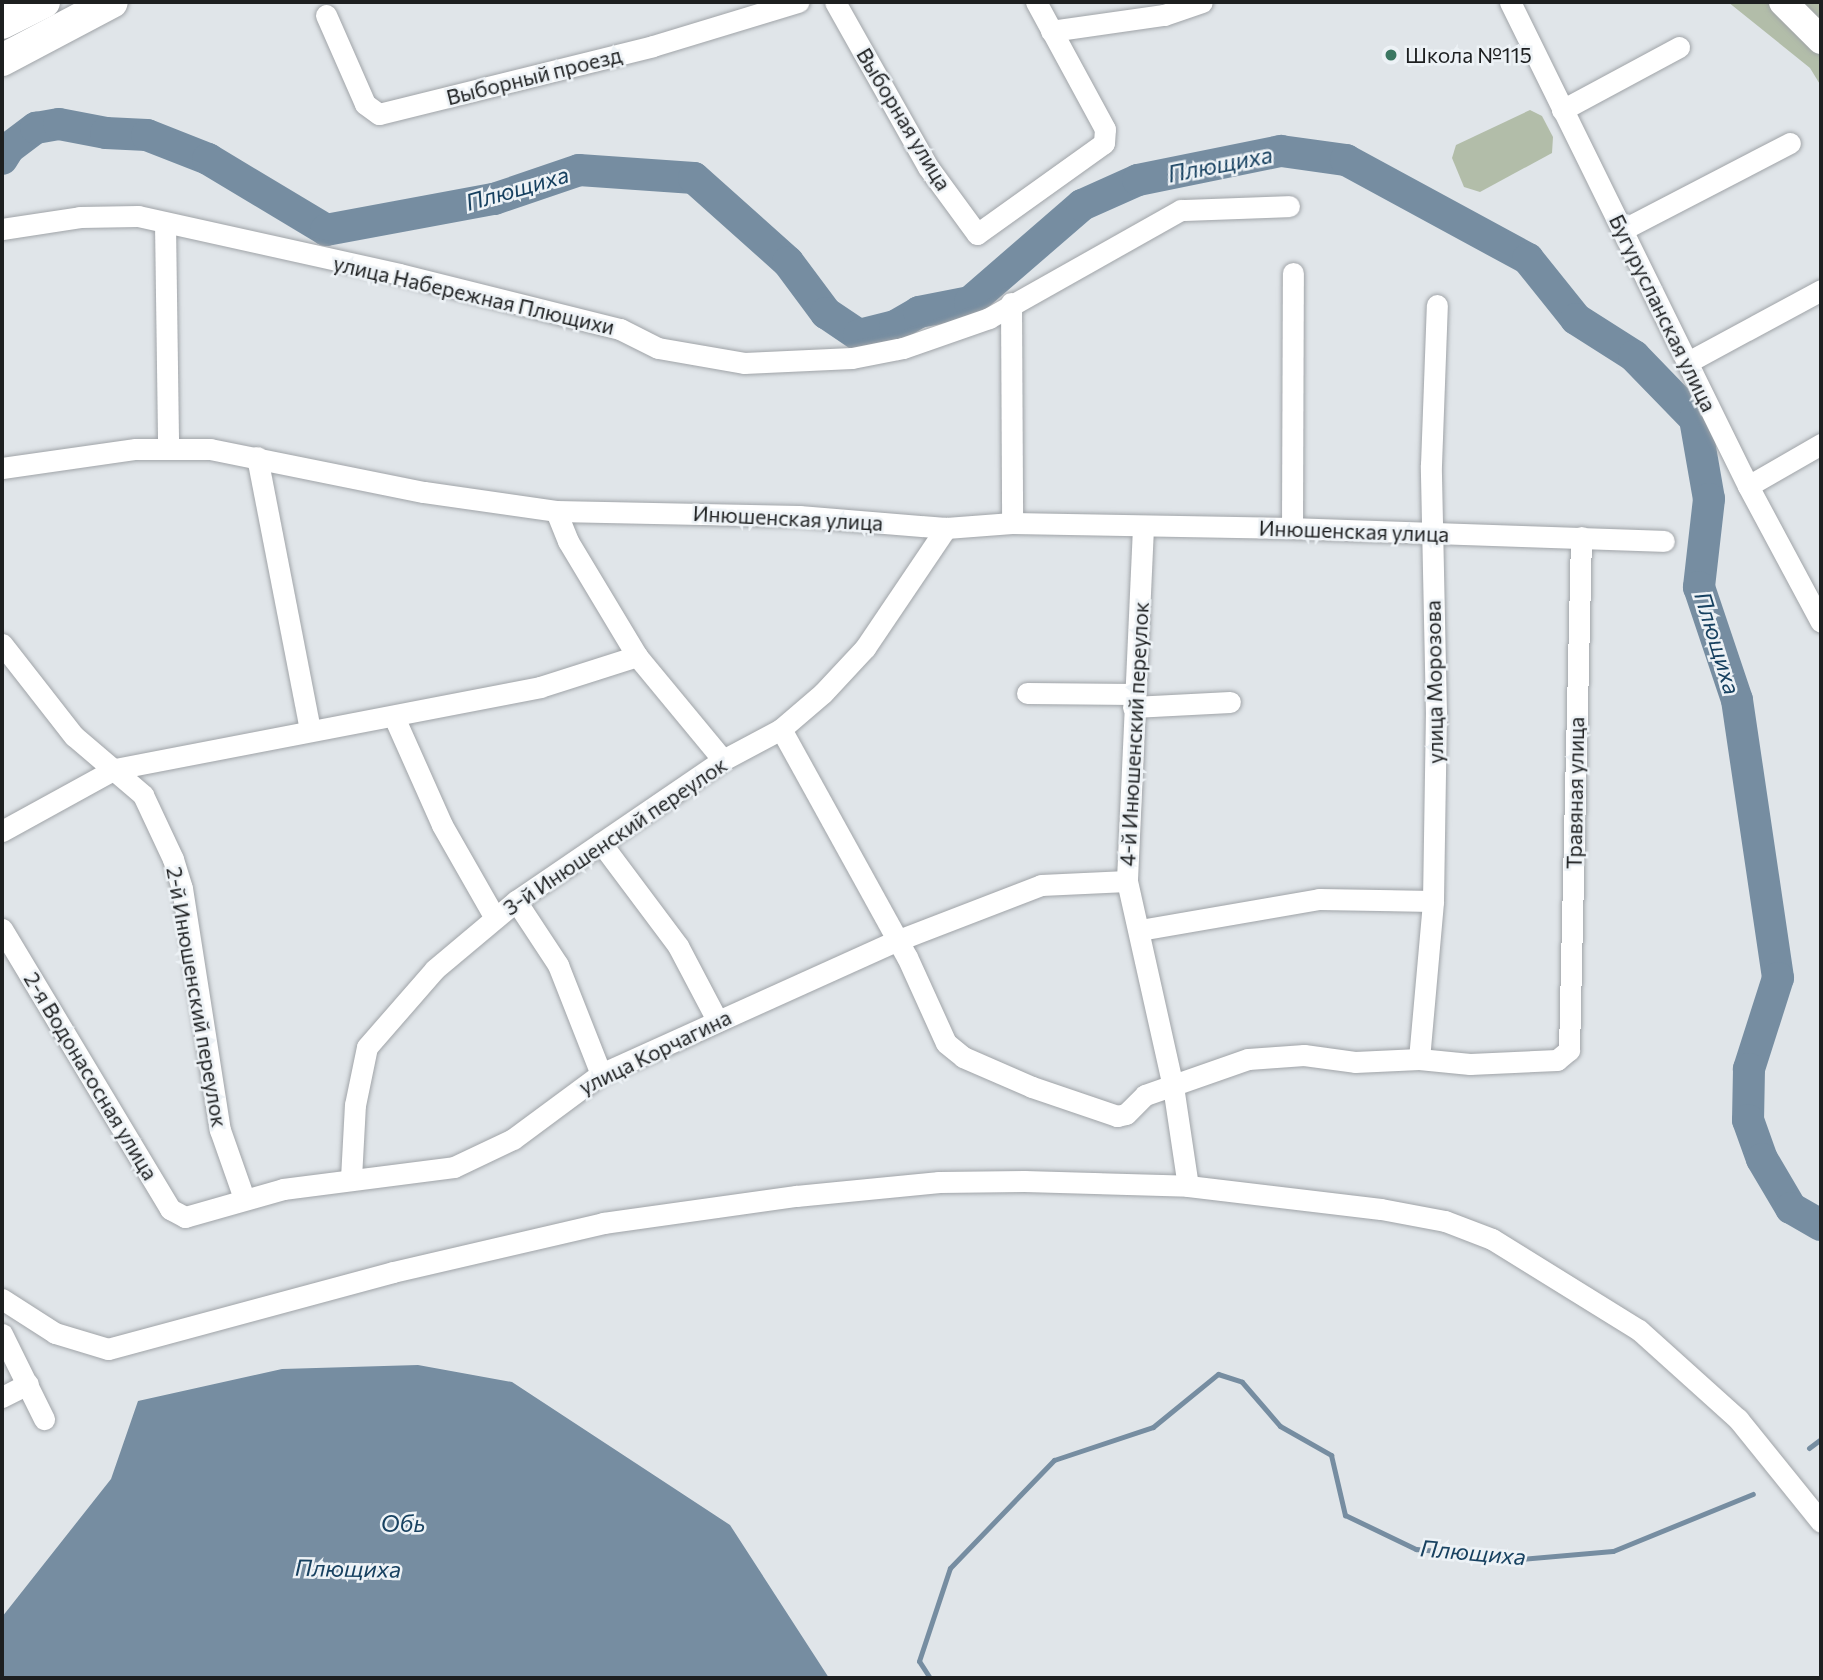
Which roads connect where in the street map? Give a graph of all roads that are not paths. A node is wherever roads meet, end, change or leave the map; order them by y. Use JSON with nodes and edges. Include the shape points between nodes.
{"nodes":[{"id":1,"x":44,"y":2,"type":"edge"},
{"id":2,"x":112,"y":2,"type":"edge"},
{"id":3,"x":798,"y":2,"type":"edge"},
{"id":4,"x":835,"y":2,"type":"edge"},
{"id":5,"x":1037,"y":2,"type":"edge"},
{"id":6,"x":1202,"y":2,"type":"edge"},
{"id":7,"x":1510,"y":2,"type":"edge"},
{"id":8,"x":1783,"y":2,"type":"edge"},
{"id":9,"x":326,"y":15,"type":"dead end"},
{"id":10,"x":2,"y":23,"type":"edge"},
{"id":11,"x":1051,"y":31,"type":"junction"},
{"id":12,"x":1821,"y":40,"type":"edge"},
{"id":13,"x":1679,"y":47,"type":"dead end"},
{"id":14,"x":2,"y":60,"type":"edge"},
{"id":15,"x":1562,"y":110,"type":"junction"},
{"id":16,"x":1790,"y":144,"type":"dead end"},
{"id":17,"x":1289,"y":206,"type":"dead end"},
{"id":18,"x":165,"y":223,"type":"junction"},
{"id":19,"x":2,"y":229,"type":"edge"},
{"id":20,"x":1622,"y":230,"type":"junction"},
{"id":21,"x":1293,"y":273,"type":"dead end"},
{"id":22,"x":1821,"y":290,"type":"edge"},
{"id":23,"x":1011,"y":303,"type":"junction"},
{"id":24,"x":1437,"y":305,"type":"dead end"},
{"id":25,"x":1688,"y":362,"type":"junction"},
{"id":26,"x":1821,"y":444,"type":"edge"},
{"id":27,"x":168,"y":447,"type":"junction"},
{"id":28,"x":257,"y":457,"type":"junction"},
{"id":29,"x":2,"y":468,"type":"edge"},
{"id":30,"x":1748,"y":486,"type":"junction"},
{"id":31,"x":556,"y":511,"type":"junction"},
{"id":32,"x":1012,"y":523,"type":"junction"},
{"id":33,"x":1143,"y":527,"type":"junction"},
{"id":34,"x":946,"y":528,"type":"junction"},
{"id":35,"x":1292,"y":528,"type":"junction"},
{"id":36,"x":1432,"y":533,"type":"junction"},
{"id":37,"x":1581,"y":537,"type":"junction"},
{"id":38,"x":1664,"y":541,"type":"dead end"},
{"id":39,"x":1821,"y":622,"type":"edge"},
{"id":40,"x":2,"y":644,"type":"edge"},
{"id":41,"x":637,"y":656,"type":"junction"},
{"id":42,"x":1027,"y":693,"type":"dead end"},
{"id":43,"x":1134,"y":701,"type":"junction"},
{"id":44,"x":1230,"y":702,"type":"dead end"},
{"id":45,"x":394,"y":717,"type":"junction"},
{"id":46,"x":780,"y":729,"type":"junction"},
{"id":47,"x":310,"y":730,"type":"junction"},
{"id":48,"x":723,"y":760,"type":"junction"},
{"id":49,"x":115,"y":769,"type":"junction"},
{"id":50,"x":2,"y":831,"type":"edge"},
{"id":51,"x":601,"y":844,"type":"junction"},
{"id":52,"x":1127,"y":881,"type":"junction"},
{"id":53,"x":516,"y":901,"type":"junction"},
{"id":54,"x":1433,"y":901,"type":"junction"},
{"id":55,"x":495,"y":918,"type":"junction"},
{"id":56,"x":2,"y":929,"type":"edge"},
{"id":57,"x":1140,"y":930,"type":"junction"},
{"id":58,"x":896,"y":941,"type":"junction"},
{"id":59,"x":717,"y":1020,"type":"junction"},
{"id":60,"x":1419,"y":1059,"type":"junction"},
{"id":61,"x":601,"y":1074,"type":"junction"},
{"id":62,"x":1173,"y":1086,"type":"junction"},
{"id":63,"x":351,"y":1178,"type":"junction"},
{"id":64,"x":1188,"y":1186,"type":"junction"},
{"id":65,"x":244,"y":1198,"type":"junction"},
{"id":66,"x":186,"y":1217,"type":"joint"},
{"id":67,"x":2,"y":1299,"type":"edge"},
{"id":68,"x":2,"y":1334,"type":"edge"},
{"id":69,"x":29,"y":1384,"type":"junction"},
{"id":70,"x":2,"y":1397,"type":"edge"},
{"id":71,"x":44,"y":1419,"type":"dead end"},
{"id":72,"x":1821,"y":1521,"type":"edge"}],
"edges":[{"from":1,"to":10,"type":"highway"},
{"from":2,"to":14,"type":"highway"},
{"from":3,"to":9,"type":"street","name":"Выборный проезд","via":[[653,46],[379,114],[365,104]]},
{"from":4,"to":11,"type":"street","name":"Выборная улица","via":[[928,167],[977,234],[1104,143],[1105,129]]},
{"from":5,"to":11,"type":"street"},
{"from":6,"to":11,"type":"street","via":[[1164,15]]},
{"from":7,"to":15,"type":"street","name":"Бугурусланская улица"},
{"from":8,"to":12,"type":"main road"},
{"from":13,"to":15,"type":"street"},
{"from":15,"to":20,"type":"street","name":"Бугурусланская улица"},
{"from":16,"to":20,"type":"street"},
{"from":17,"to":23,"type":"street","name":"улица Набережная Плющихи","via":[[1181,210],[1100,259]]},
{"from":18,"to":19,"type":"street","name":"улица Набережная Плющихи","via":[[138,216],[80,217]]},
{"from":18,"to":23,"type":"street","name":"улица Набережная Плющихи","via":[[400,274],[620,329],[657,348],[744,363],[852,358],[903,348],[989,318]]},
{"from":18,"to":27,"type":"street"},
{"from":20,"to":25,"type":"street","name":"Бугурусланская улица"},
{"from":21,"to":35,"type":"street"},
{"from":22,"to":25,"type":"street"},
{"from":23,"to":32,"type":"street"},
{"from":24,"to":36,"type":"street","name":"улица Морозова"},
{"from":25,"to":30,"type":"street","name":"Бугурусланская улица"},
{"from":26,"to":30,"type":"street"},
{"from":27,"to":28,"type":"street","name":"Инюшенская улица"},
{"from":27,"to":29,"type":"street","name":"Инюшенская улица"},
{"from":28,"to":31,"type":"street","name":"Инюшенская улица","via":[[424,492]]},
{"from":28,"to":47,"type":"street"},
{"from":30,"to":39,"type":"street","name":"Бугурусланская улица"},
{"from":31,"to":34,"type":"street","name":"Инюшенская улица","via":[[799,516]]},
{"from":31,"to":41,"type":"street","via":[[568,541]]},
{"from":32,"to":33,"type":"street","name":"Инюшенская улица"},
{"from":32,"to":34,"type":"street","name":"Инюшенская улица"},
{"from":33,"to":35,"type":"street","name":"Инюшенская улица"},
{"from":33,"to":43,"type":"street","name":"4-й Инюшенский переулок"},
{"from":34,"to":46,"type":"street","name":"3-й Инюшенский переулок","via":[[865,648],[823,693]]},
{"from":35,"to":36,"type":"street","name":"Инюшенская улица"},
{"from":36,"to":37,"type":"street","name":"Инюшенская улица"},
{"from":36,"to":54,"type":"street","name":"улица Морозова","via":[[1436,715]]},
{"from":37,"to":38,"type":"street","name":"Инюшенская улица"},
{"from":37,"to":60,"type":"street","name":"Травяная улица","via":[[1569,1050],[1557,1060],[1513,1063]]},
{"from":40,"to":49,"type":"street","name":"2-й Инюшенский переулок","via":[[74,736]]},
{"from":41,"to":45,"type":"street","via":[[540,687]]},
{"from":41,"to":48,"type":"street"},
{"from":42,"to":43,"type":"street"},
{"from":43,"to":44,"type":"street"},
{"from":43,"to":52,"type":"street","name":"4-й Инюшенский переулок"},
{"from":45,"to":47,"type":"street"},
{"from":45,"to":55,"type":"street","via":[[442,825]]},
{"from":46,"to":48,"type":"street","name":"3-й Инюшенский переулок"},
{"from":46,"to":58,"type":"street"},
{"from":47,"to":49,"type":"street"},
{"from":48,"to":51,"type":"street","name":"3-й Инюшенский переулок"},
{"from":49,"to":50,"type":"street"},
{"from":49,"to":65,"type":"street","name":"2-й Инюшенский переулок","via":[[143,795],[182,888],[220,1130]]},
{"from":51,"to":53,"type":"street","name":"3-й Инюшенский переулок"},
{"from":51,"to":59,"type":"street","via":[[678,946]]},
{"from":52,"to":57,"type":"street","name":"4-й Инюшенский переулок"},
{"from":52,"to":58,"type":"street","name":"улица Корчагина","via":[[1041,885]]},
{"from":53,"to":55,"type":"street","name":"3-й Инюшенский переулок"},
{"from":53,"to":61,"type":"street","via":[[558,965]]},
{"from":54,"to":57,"type":"street","via":[[1319,899]]},
{"from":54,"to":60,"type":"street","name":"улица Морозова"},
{"from":55,"to":63,"type":"street","name":"3-й Инюшенский переулок","via":[[435,969],[367,1047],[355,1105]]},
{"from":56,"to":66,"type":"street","name":"2-я Водонасосная улица","via":[[170,1209]]},
{"from":57,"to":62,"type":"street","name":"4-й Инюшенский переулок"},
{"from":58,"to":59,"type":"street","name":"улица Корчагина"},
{"from":58,"to":62,"type":"street","via":[[946,1043],[963,1057],[1117,1116],[1126,1114],[1145,1095]]},
{"from":59,"to":61,"type":"street","name":"улица Корчагина"},
{"from":60,"to":62,"type":"street","via":[[1355,1062],[1304,1055],[1248,1059]]},
{"from":61,"to":63,"type":"street","name":"улица Корчагина","via":[[513,1139],[454,1167]]},
{"from":62,"to":64,"type":"street","name":"4-й Инюшенский переулок"},
{"from":63,"to":65,"type":"street","name":"улица Корчагина"},
{"from":64,"to":67,"type":"street","via":[[939,1182],[603,1223],[393,1272],[108,1349],[55,1333]]},
{"from":64,"to":72,"type":"street","via":[[1381,1209],[1445,1221],[1492,1239],[1639,1330],[1738,1419]]},
{"from":65,"to":66,"type":"street","name":"улица Корчагина"},
{"from":68,"to":69,"type":"street"},
{"from":69,"to":70,"type":"street"},
{"from":69,"to":71,"type":"street"}]}
